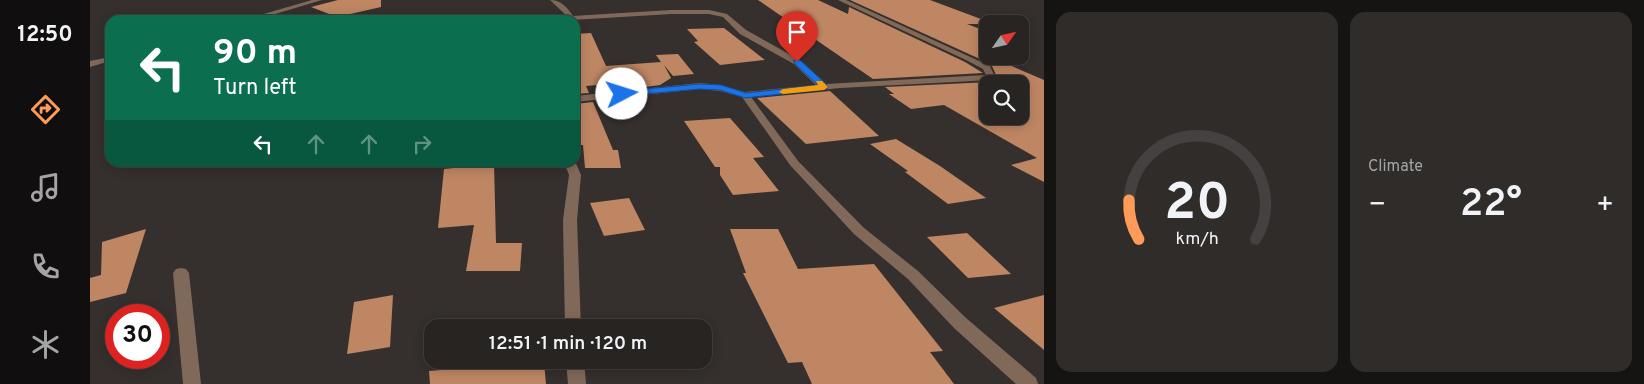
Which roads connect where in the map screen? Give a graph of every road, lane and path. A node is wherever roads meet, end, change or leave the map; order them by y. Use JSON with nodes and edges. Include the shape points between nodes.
{"nodes":[{"id":1,"x":319,"y":0,"type":"edge"},
{"id":2,"x":554,"y":0,"type":"edge"},
{"id":3,"x":841,"y":0,"type":"edge"},
{"id":4,"x":265,"y":15,"type":"edge"},
{"id":5,"x":568,"y":15,"type":"edge"},
{"id":6,"x":580,"y":18,"type":"edge"},
{"id":7,"x":105,"y":60,"type":"edge"},
{"id":8,"x":90,"y":64,"type":"edge"},
{"id":9,"x":824,"y":87,"type":"junction"},
{"id":10,"x":745,"y":95,"type":"junction"},
{"id":11,"x":580,"y":98,"type":"edge"},
{"id":12,"x":572,"y":167,"type":"edge"},
{"id":13,"x":181,"y":273,"type":"dead end"},
{"id":14,"x":573,"y":319,"type":"edge"},
{"id":15,"x":576,"y":369,"type":"edge"},
{"id":16,"x":192,"y":384,"type":"edge"},
{"id":17,"x":577,"y":384,"type":"edge"},
{"id":18,"x":1029,"y":384,"type":"edge"}],
"edges":[{"from":1,"to":4,"type":"street"},
{"from":2,"to":5,"type":"street"},
{"from":3,"to":9,"type":"street","via":[[969,58],[987,68],[991,77]]},
{"from":6,"to":9,"type":"street","via":[[671,12],[724,15],[743,32],[797,62]]},
{"from":7,"to":8,"type":"street"},
{"from":9,"to":10,"type":"street"},
{"from":10,"to":11,"type":"street","via":[[700,86]]},
{"from":10,"to":18,"type":"street","via":[[794,163],[859,230]]},
{"from":12,"to":14,"type":"street","via":[[575,175],[570,220]]},
{"from":13,"to":16,"type":"street"},
{"from":15,"to":17,"type":"street"}]}
